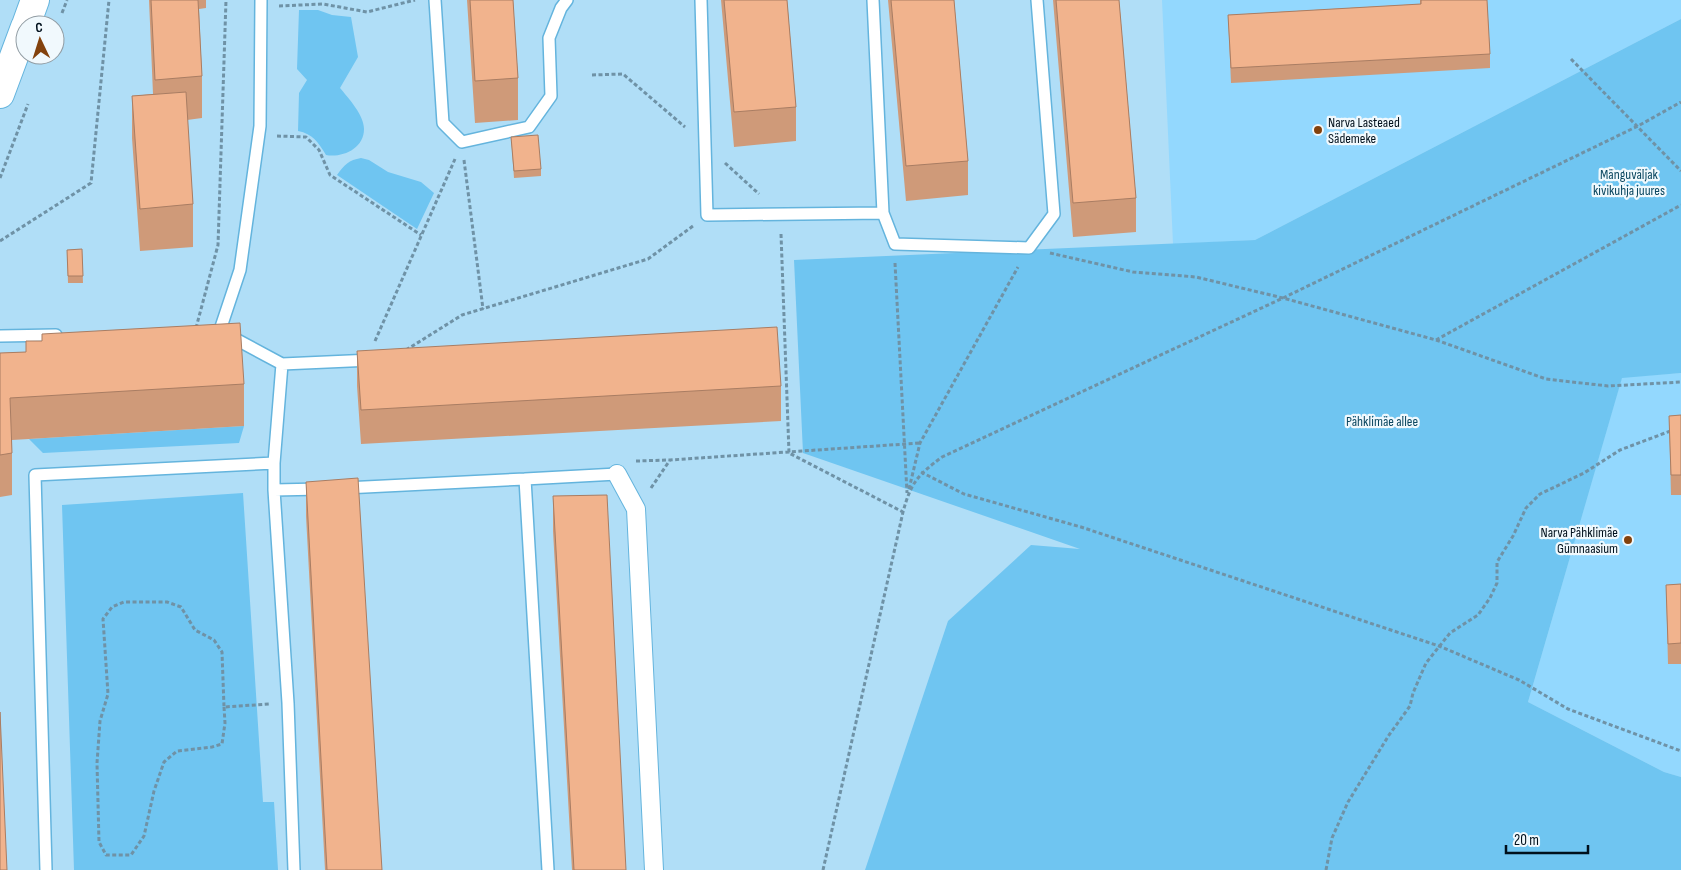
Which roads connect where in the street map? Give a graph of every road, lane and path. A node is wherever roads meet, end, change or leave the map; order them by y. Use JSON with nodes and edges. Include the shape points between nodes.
{"nodes":[{"id":1,"x":35,"y":0,"type":"edge"},
{"id":2,"x":108,"y":0,"type":"edge"},
{"id":3,"x":226,"y":0,"type":"edge"},
{"id":4,"x":415,"y":0,"type":"edge"},
{"id":5,"x":435,"y":0,"type":"edge"},
{"id":6,"x":567,"y":0,"type":"edge"},
{"id":7,"x":701,"y":0,"type":"edge"},
{"id":8,"x":873,"y":0,"type":"edge"},
{"id":9,"x":1037,"y":0,"type":"edge"},
{"id":10,"x":261,"y":3,"type":"edge"},
{"id":11,"x":29,"y":15,"type":"edge"},
{"id":12,"x":15,"y":53,"type":"edge"},
{"id":13,"x":1571,"y":59,"type":"dead end"},
{"id":14,"x":592,"y":75,"type":"dead end"},
{"id":15,"x":0,"y":94,"type":"edge"},
{"id":16,"x":30,"y":99,"type":"dead end"},
{"id":17,"x":1681,"y":102,"type":"edge"},
{"id":18,"x":1638,"y":126,"type":"junction"},
{"id":19,"x":258,"y":135,"type":"junction"},
{"id":20,"x":462,"y":142,"type":"junction"},
{"id":21,"x":705,"y":144,"type":"junction"},
{"id":22,"x":1681,"y":172,"type":"edge"},
{"id":23,"x":0,"y":178,"type":"edge"},
{"id":24,"x":1681,"y":205,"type":"edge"},
{"id":25,"x":883,"y":213,"type":"junction"},
{"id":26,"x":780,"y":214,"type":"junction"},
{"id":27,"x":707,"y":215,"type":"junction"},
{"id":28,"x":421,"y":235,"type":"junction"},
{"id":29,"x":0,"y":241,"type":"edge"},
{"id":30,"x":894,"y":244,"type":"junction"},
{"id":31,"x":1029,"y":248,"type":"junction"},
{"id":32,"x":1284,"y":298,"type":"junction"},
{"id":33,"x":483,"y":309,"type":"junction"},
{"id":34,"x":220,"y":330,"type":"junction"},
{"id":35,"x":196,"y":331,"type":"joint"},
{"id":36,"x":68,"y":334,"type":"edge"},
{"id":37,"x":0,"y":336,"type":"edge"},
{"id":38,"x":1436,"y":340,"type":"junction"},
{"id":39,"x":392,"y":358,"type":"joint"},
{"id":40,"x":367,"y":360,"type":"junction"},
{"id":41,"x":282,"y":364,"type":"junction"},
{"id":42,"x":1681,"y":382,"type":"edge"},
{"id":43,"x":1681,"y":426,"type":"edge"},
{"id":44,"x":920,"y":443,"type":"junction"},
{"id":45,"x":905,"y":444,"type":"junction"},
{"id":46,"x":789,"y":453,"type":"junction"},
{"id":47,"x":274,"y":463,"type":"junction"},
{"id":48,"x":921,"y":472,"type":"junction"},
{"id":49,"x":617,"y":474,"type":"joint"},
{"id":50,"x":526,"y":479,"type":"junction"},
{"id":51,"x":274,"y":490,"type":"junction"},
{"id":52,"x":908,"y":494,"type":"junction"},
{"id":53,"x":636,"y":509,"type":"junction"},
{"id":54,"x":903,"y":512,"type":"junction"},
{"id":55,"x":1439,"y":646,"type":"junction"},
{"id":56,"x":288,"y":703,"type":"junction"},
{"id":57,"x":224,"y":707,"type":"junction"},
{"id":58,"x":1681,"y":750,"type":"edge"},
{"id":59,"x":46,"y":870,"type":"edge"},
{"id":60,"x":294,"y":870,"type":"edge"},
{"id":61,"x":548,"y":870,"type":"edge"},
{"id":62,"x":654,"y":870,"type":"edge"},
{"id":63,"x":823,"y":870,"type":"edge"},
{"id":64,"x":1326,"y":870,"type":"edge"}],
"edges":[{"from":1,"to":11,"type":"main road"},
{"from":2,"to":29,"type":"path","via":[[91,183]]},
{"from":3,"to":35,"type":"path","via":[[218,245]]},
{"from":4,"to":10,"type":"path","via":[[367,12],[323,4]]},
{"from":5,"to":20,"type":"lane","via":[[443,123]]},
{"from":6,"to":20,"type":"lane","via":[[549,38],[551,96],[530,127]]},
{"from":7,"to":21,"type":"lane"},
{"from":8,"to":25,"type":"lane"},
{"from":9,"to":31,"type":"lane","via":[[1054,214]]},
{"from":10,"to":19,"type":"lane"},
{"from":12,"to":15,"type":"main road"},
{"from":13,"to":18,"type":"path"},
{"from":14,"to":21,"type":"path","via":[[623,74]]},
{"from":16,"to":23,"type":"path"},
{"from":17,"to":18,"type":"path"},
{"from":18,"to":22,"type":"path"},
{"from":18,"to":32,"type":"path"},
{"from":19,"to":28,"type":"path","via":[[306,137],[319,150],[330,175]]},
{"from":19,"to":34,"type":"lane","via":[[240,270]]},
{"from":20,"to":28,"type":"path"},
{"from":20,"to":33,"type":"path"},
{"from":21,"to":26,"type":"path"},
{"from":21,"to":27,"type":"lane"},
{"from":24,"to":38,"type":"path"},
{"from":25,"to":26,"type":"lane"},
{"from":25,"to":30,"type":"lane"},
{"from":26,"to":27,"type":"lane"},
{"from":26,"to":46,"type":"path"},
{"from":27,"to":33,"type":"path","via":[[648,259]]},
{"from":28,"to":40,"type":"path"},
{"from":30,"to":31,"type":"lane"},
{"from":30,"to":45,"type":"path"},
{"from":31,"to":32,"type":"path","via":[[1133,272],[1196,277]]},
{"from":31,"to":44,"type":"path"},
{"from":32,"to":38,"type":"path"},
{"from":32,"to":48,"type":"path","via":[[942,457]]},
{"from":33,"to":39,"type":"path","via":[[462,315]]},
{"from":34,"to":35,"type":"lane"},
{"from":34,"to":41,"type":"lane"},
{"from":36,"to":37,"type":"lane"},
{"from":38,"to":42,"type":"path","via":[[1546,379],[1608,386]]},
{"from":39,"to":40,"type":"lane"},
{"from":40,"to":41,"type":"lane"},
{"from":41,"to":47,"type":"lane"},
{"from":43,"to":55,"type":"path","via":[[1620,450],[1584,473],[1540,494],[1526,508],[1497,562],[1497,583],[1490,598],[1478,615],[1450,632]]},
{"from":44,"to":45,"type":"path"},
{"from":44,"to":52,"type":"path"},
{"from":45,"to":46,"type":"path"},
{"from":45,"to":52,"type":"path"},
{"from":46,"to":53,"type":"path","via":[[670,460]]},
{"from":46,"to":54,"type":"path"},
{"from":47,"to":51,"type":"lane"},
{"from":47,"to":59,"type":"lane","via":[[35,476]]},
{"from":48,"to":52,"type":"path"},
{"from":48,"to":55,"type":"path","via":[[964,494],[1099,533]]},
{"from":49,"to":50,"type":"lane"},
{"from":49,"to":53,"type":"street"},
{"from":50,"to":51,"type":"lane"},
{"from":50,"to":61,"type":"lane"},
{"from":51,"to":56,"type":"lane"},
{"from":52,"to":54,"type":"path"},
{"from":53,"to":62,"type":"street"},
{"from":54,"to":63,"type":"path"},
{"from":55,"to":58,"type":"path","via":[[1519,680],[1568,709]]},
{"from":55,"to":64,"type":"path","via":[[1426,663],[1410,706],[1348,802],[1332,838]]},
{"from":56,"to":57,"type":"path"},
{"from":56,"to":60,"type":"lane"},
{"from":57,"to":57,"type":"path","via":[[222,652],[214,640],[195,630],[181,607],[167,602],[124,602],[112,607],[103,619],[108,694],[100,721],[97,762],[99,842],[106,855],[131,855],[144,836],[164,762],[177,751],[222,744]]}]}
